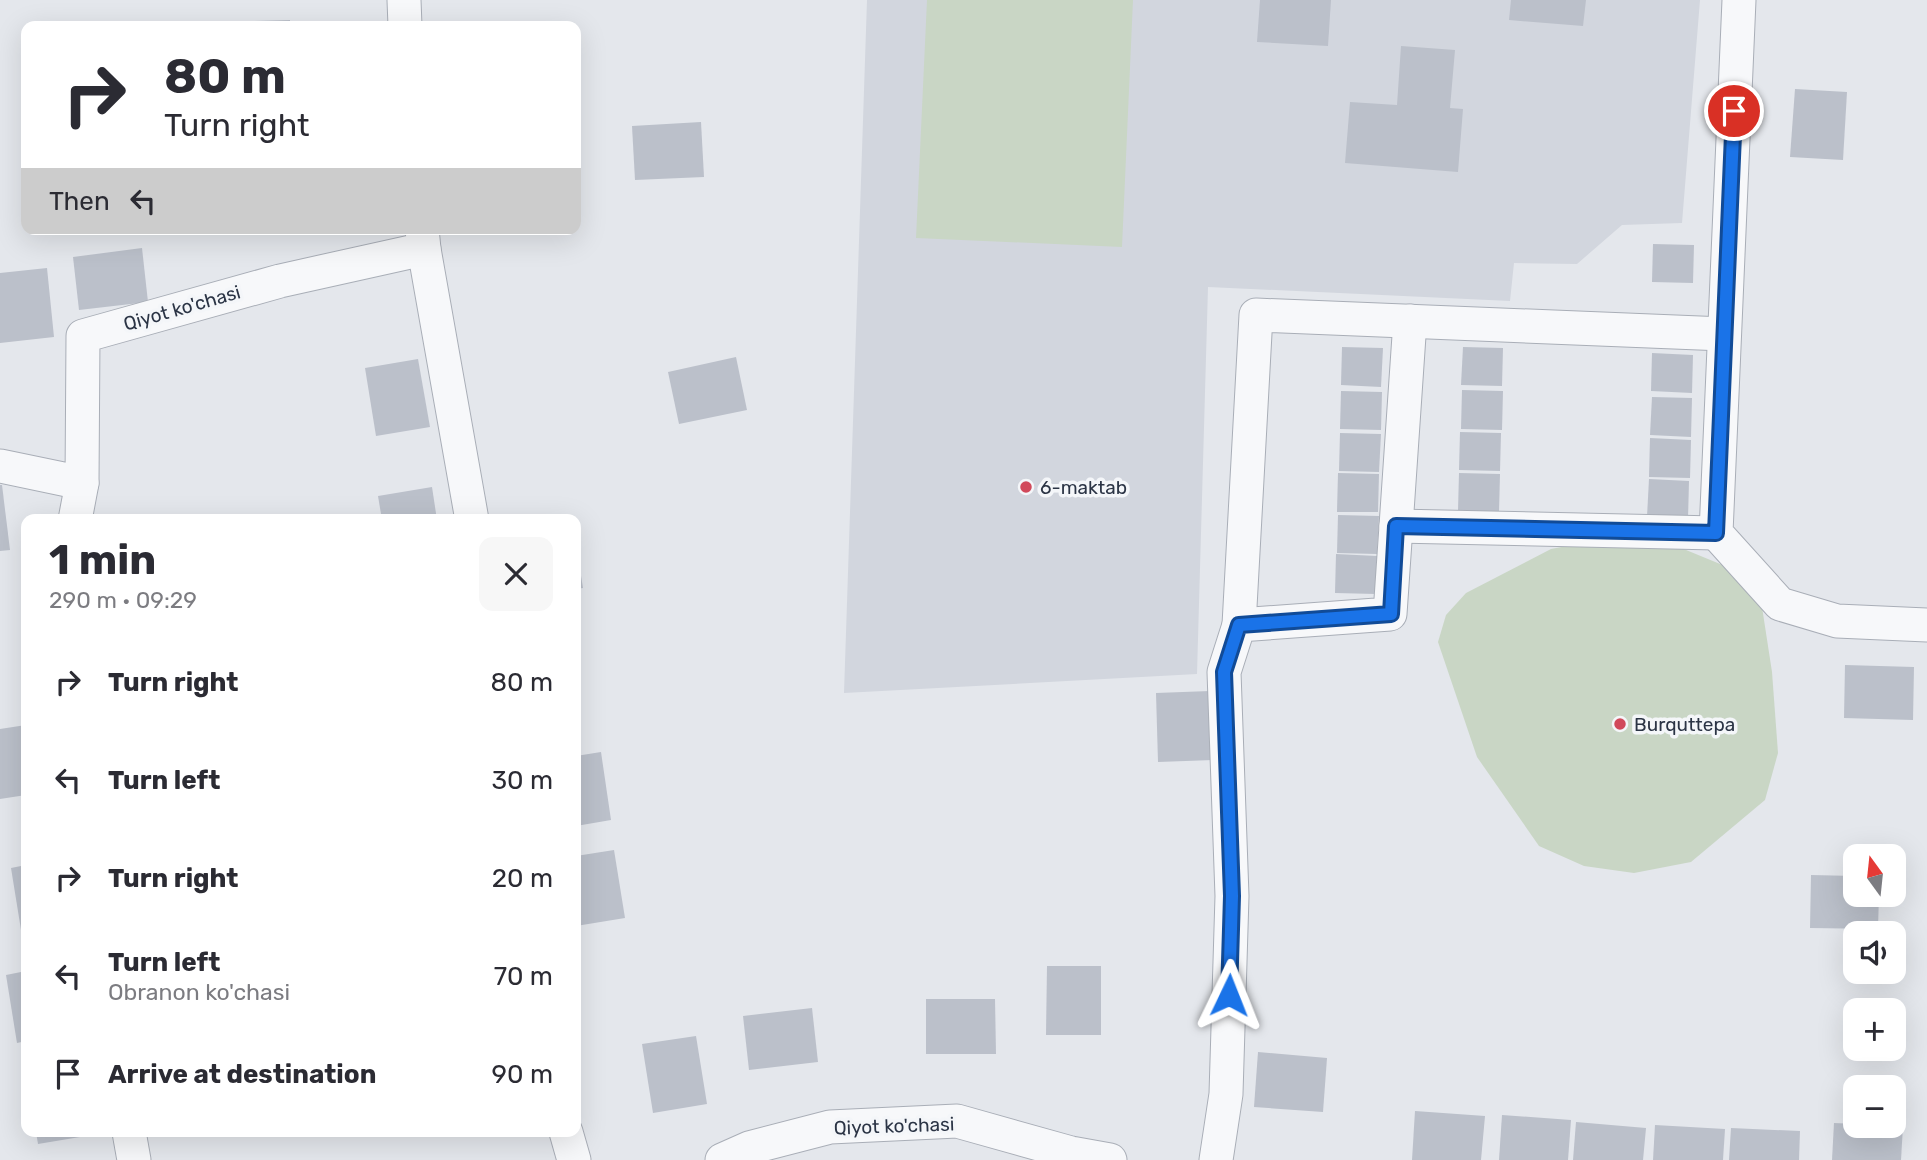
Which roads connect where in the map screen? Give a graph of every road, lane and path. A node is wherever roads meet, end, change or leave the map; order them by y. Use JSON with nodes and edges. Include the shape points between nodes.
{"nodes":[{"id":1,"x":404,"y":0,"type":"edge"},
{"id":2,"x":1739,"y":0,"type":"edge"},
{"id":3,"x":405,"y":21,"type":"edge"},
{"id":4,"x":423,"y":239,"type":"edge"},
{"id":5,"x":1410,"y":321,"type":"junction"},
{"id":6,"x":1724,"y":334,"type":"junction"},
{"id":7,"x":0,"y":466,"type":"edge"},
{"id":8,"x":82,"y":483,"type":"junction"},
{"id":9,"x":76,"y":514,"type":"edge"},
{"id":10,"x":471,"y":514,"type":"edge"},
{"id":11,"x":1396,"y":526,"type":"junction"},
{"id":12,"x":1716,"y":533,"type":"junction"},
{"id":13,"x":1239,"y":625,"type":"junction"},
{"id":14,"x":1927,"y":625,"type":"edge"},
{"id":15,"x":131,"y":1137,"type":"edge"},
{"id":16,"x":567,"y":1137,"type":"edge"},
{"id":17,"x":134,"y":1160,"type":"edge"},
{"id":18,"x":574,"y":1160,"type":"edge"},
{"id":19,"x":722,"y":1160,"type":"edge"},
{"id":20,"x":1110,"y":1160,"type":"edge"},
{"id":21,"x":1216,"y":1160,"type":"edge"}],
"edges":[{"from":1,"to":3,"type":"street"},
{"from":2,"to":6,"type":"street"},
{"from":4,"to":8,"type":"street","name":"Qiyot ko'chasi","via":[[83,336]]},
{"from":4,"to":10,"type":"street","name":"Qiyot ko'chasi"},
{"from":5,"to":6,"type":"street"},
{"from":5,"to":11,"type":"street"},
{"from":5,"to":13,"type":"street","via":[[1256,315]]},
{"from":6,"to":12,"type":"street"},
{"from":7,"to":8,"type":"street"},
{"from":8,"to":9,"type":"street","name":"Qiyot ko'chasi"},
{"from":11,"to":12,"type":"street"},
{"from":11,"to":13,"type":"street","via":[[1391,614]]},
{"from":12,"to":14,"type":"street","via":[[1780,604],[1837,621]]},
{"from":13,"to":21,"type":"street","via":[[1224,672],[1232,896],[1226,1094]]},
{"from":15,"to":17,"type":"street"},
{"from":16,"to":18,"type":"street"},
{"from":19,"to":20,"type":"street","name":"Qiyot ko'chasi","via":[[749,1148],[830,1127],[957,1121]]}]}
